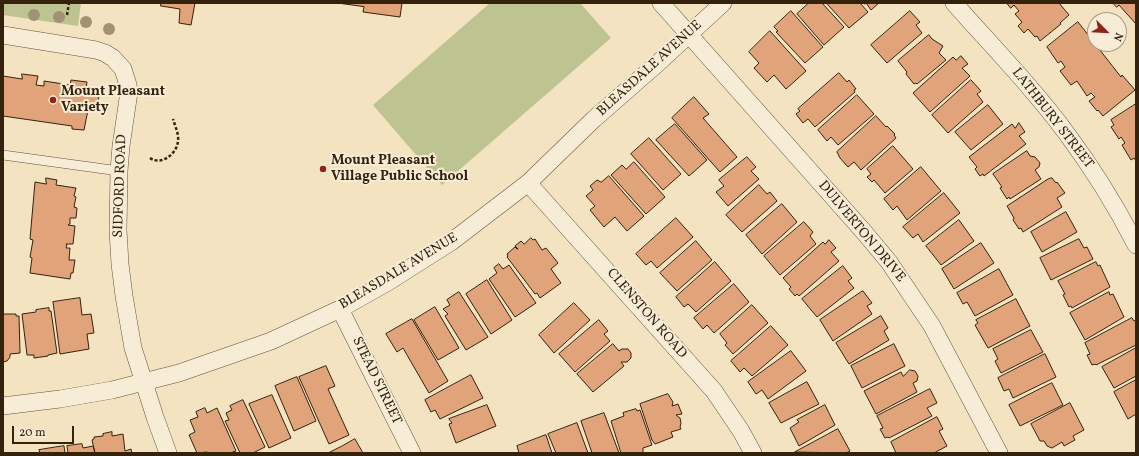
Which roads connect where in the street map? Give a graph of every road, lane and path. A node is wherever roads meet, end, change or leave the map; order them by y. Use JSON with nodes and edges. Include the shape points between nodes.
{"nodes":[{"id":1,"x":68,"y":3,"type":"edge"},
{"id":2,"x":661,"y":3,"type":"edge"},
{"id":3,"x":723,"y":3,"type":"edge"},
{"id":4,"x":954,"y":3,"type":"edge"},
{"id":5,"x":67,"y":15,"type":"dead end"},
{"id":6,"x":689,"y":34,"type":"junction"},
{"id":7,"x":3,"y":35,"type":"edge"},
{"id":8,"x":173,"y":119,"type":"dead end"},
{"id":9,"x":3,"y":155,"type":"edge"},
{"id":10,"x":150,"y":158,"type":"dead end"},
{"id":11,"x":119,"y":171,"type":"junction"},
{"id":12,"x":528,"y":183,"type":"junction"},
{"id":13,"x":1136,"y":245,"type":"edge"},
{"id":14,"x":340,"y":308,"type":"junction"},
{"id":15,"x":143,"y":381,"type":"junction"},
{"id":16,"x":3,"y":406,"type":"edge"},
{"id":17,"x":168,"y":453,"type":"edge"},
{"id":18,"x":412,"y":453,"type":"edge"},
{"id":19,"x":753,"y":453,"type":"edge"},
{"id":20,"x":999,"y":453,"type":"edge"}],
"edges":[{"from":1,"to":5,"type":"path"},
{"from":2,"to":6,"type":"street","name":"DULVERTON DRIVE"},
{"from":3,"to":6,"type":"street","name":"BLEASDALE AVENUE"},
{"from":4,"to":13,"type":"street","name":"LATHBURY STREET","via":[[1067,134],[1094,172]]},
{"from":6,"to":12,"type":"street","name":"BLEASDALE AVENUE","via":[[594,119]]},
{"from":6,"to":20,"type":"street","name":"DULVERTON DRIVE","via":[[889,262],[932,326]]},
{"from":7,"to":11,"type":"street","name":"SIDFORD ROAD","via":[[96,50],[118,63],[126,77],[129,92]]},
{"from":8,"to":10,"type":"path","via":[[178,137],[176,150],[160,161]]},
{"from":9,"to":11,"type":"lane"},
{"from":11,"to":15,"type":"street","name":"SIDFORD ROAD","via":[[118,230],[124,296],[133,348]]},
{"from":12,"to":14,"type":"street","name":"BLEASDALE AVENUE","via":[[432,255]]},
{"from":12,"to":19,"type":"street","name":"CLENSTON ROAD","via":[[714,391]]},
{"from":14,"to":15,"type":"street","name":"BLEASDALE AVENUE","via":[[271,341],[179,373]]},
{"from":14,"to":18,"type":"street","name":"STEAD STREET"},
{"from":15,"to":16,"type":"street","name":"BLEASDALE AVENUE","via":[[80,396]]},
{"from":15,"to":17,"type":"street","name":"SIDFORD ROAD"}]}
